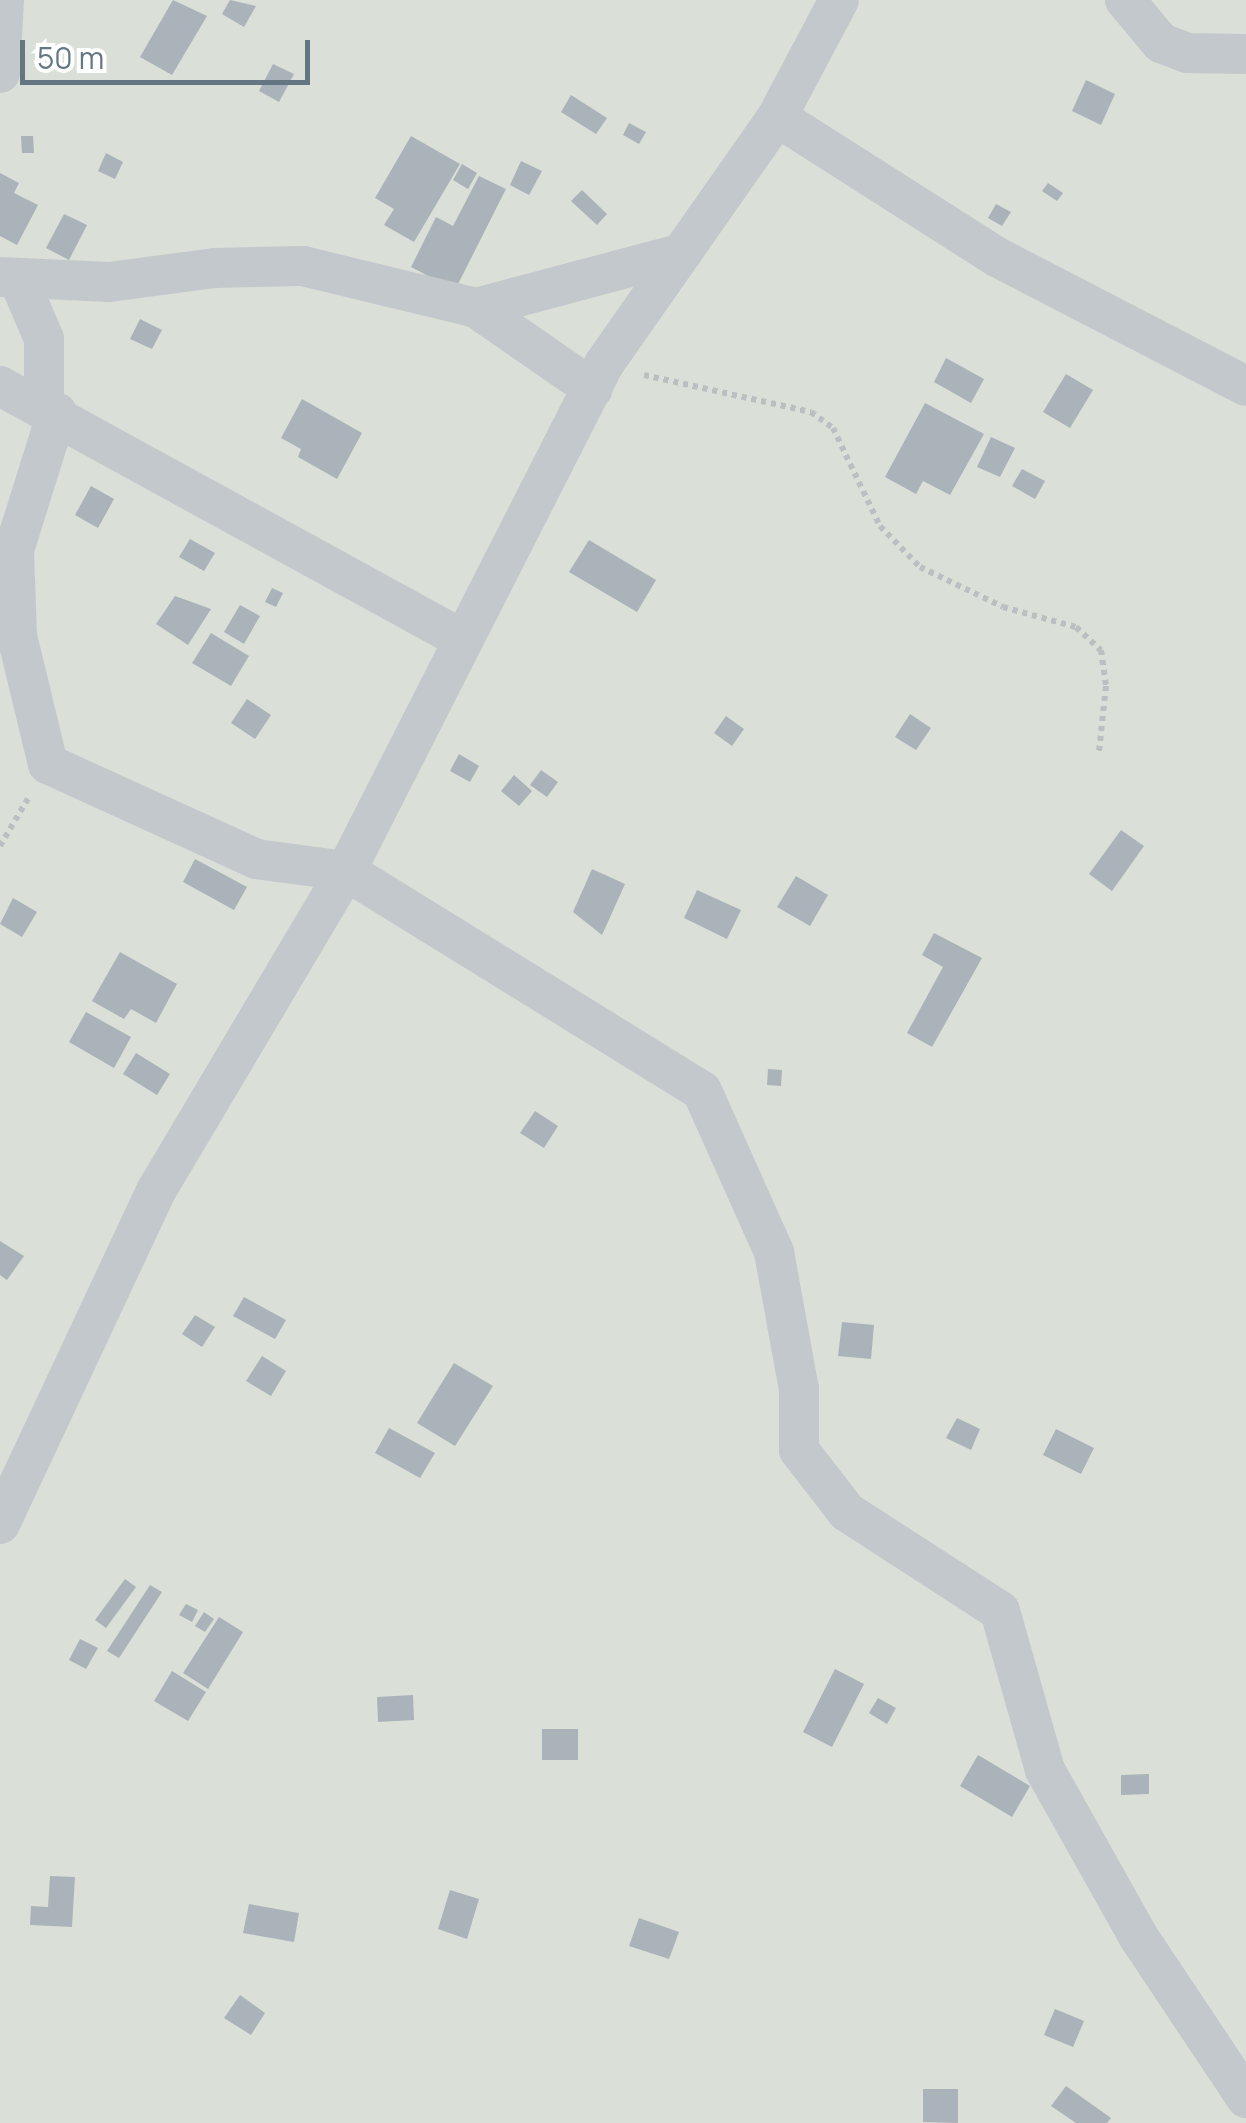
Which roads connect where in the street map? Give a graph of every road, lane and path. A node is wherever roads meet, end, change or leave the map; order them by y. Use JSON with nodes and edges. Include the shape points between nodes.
{"nodes":[{"id":1,"x":4,"y":0,"type":"edge"},
{"id":2,"x":839,"y":0,"type":"edge"},
{"id":3,"x":1124,"y":0,"type":"edge"},
{"id":4,"x":1246,"y":54,"type":"edge"},
{"id":5,"x":0,"y":73,"type":"edge"},
{"id":6,"x":777,"y":117,"type":"junction"},
{"id":7,"x":682,"y":253,"type":"junction"},
{"id":8,"x":9,"y":277,"type":"edge"},
{"id":9,"x":476,"y":308,"type":"junction"},
{"id":10,"x":598,"y":377,"type":"junction"},
{"id":11,"x":0,"y":386,"type":"edge"},
{"id":12,"x":1246,"y":386,"type":"edge"},
{"id":13,"x":51,"y":409,"type":"junction"},
{"id":14,"x":8,"y":633,"type":"edge"},
{"id":15,"x":460,"y":638,"type":"junction"},
{"id":16,"x":1099,"y":752,"type":"dead end"},
{"id":17,"x":48,"y":764,"type":"junction"},
{"id":18,"x":0,"y":846,"type":"edge"},
{"id":19,"x":346,"y":871,"type":"junction"},
{"id":20,"x":0,"y":1524,"type":"edge"},
{"id":21,"x":1246,"y":2098,"type":"edge"}],
"edges":[{"from":1,"to":5,"type":"street"},
{"from":2,"to":6,"type":"street"},
{"from":3,"to":4,"type":"street","via":[[1161,43],[1187,53]]},
{"from":6,"to":7,"type":"street"},
{"from":6,"to":12,"type":"street","via":[[996,256]]},
{"from":7,"to":9,"type":"street"},
{"from":7,"to":10,"type":"street"},
{"from":8,"to":9,"type":"street","via":[[109,282],[215,268],[303,266]]},
{"from":8,"to":13,"type":"street","via":[[44,338]]},
{"from":9,"to":10,"type":"street"},
{"from":10,"to":15,"type":"street"},
{"from":10,"to":16,"type":"path","via":[[811,412],[833,428],[880,526],[920,567],[1003,608],[1076,627],[1100,650],[1106,686]]},
{"from":11,"to":13,"type":"street"},
{"from":13,"to":14,"type":"street","via":[[14,550]]},
{"from":13,"to":15,"type":"street"},
{"from":14,"to":17,"type":"street"},
{"from":15,"to":19,"type":"street"},
{"from":17,"to":18,"type":"path"},
{"from":17,"to":19,"type":"street","via":[[256,858]]},
{"from":19,"to":20,"type":"street","via":[[156,1191]]},
{"from":19,"to":21,"type":"street","via":[[702,1091],[774,1252],[799,1389],[799,1450],[847,1512],[1000,1611],[1045,1770],[1138,1936]]}]}
